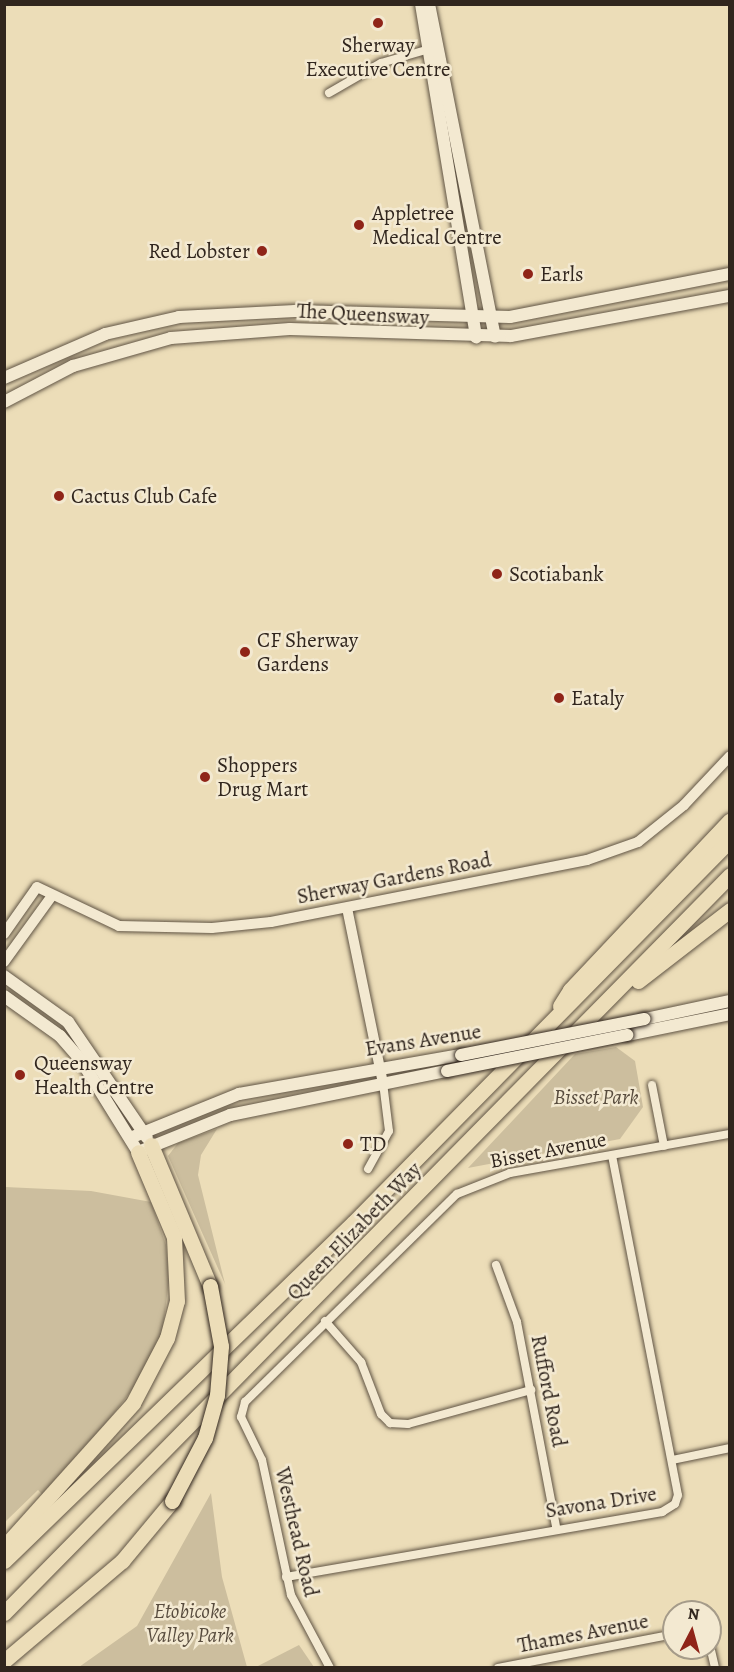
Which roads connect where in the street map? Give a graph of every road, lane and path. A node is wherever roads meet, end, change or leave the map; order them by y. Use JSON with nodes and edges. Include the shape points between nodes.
{"nodes":[{"id":1,"x":421,"y":4,"type":"edge"},
{"id":2,"x":429,"y":4,"type":"edge"},
{"id":3,"x":440,"y":47,"type":"junction"},
{"id":4,"x":426,"y":49,"type":"junction"},
{"id":5,"x":329,"y":93,"type":"dead end"},
{"id":6,"x":729,"y":274,"type":"edge"},
{"id":7,"x":729,"y":297,"type":"edge"},
{"id":8,"x":316,"y":312,"type":"junction"},
{"id":9,"x":493,"y":316,"type":"junction"},
{"id":10,"x":472,"y":318,"type":"junction"},
{"id":11,"x":290,"y":329,"type":"junction"},
{"id":12,"x":476,"y":337,"type":"junction"},
{"id":13,"x":495,"y":337,"type":"junction"},
{"id":14,"x":4,"y":378,"type":"edge"},
{"id":15,"x":4,"y":402,"type":"edge"},
{"id":16,"x":729,"y":756,"type":"edge"},
{"id":17,"x":729,"y":820,"type":"edge"},
{"id":18,"x":729,"y":840,"type":"edge"},
{"id":19,"x":729,"y":875,"type":"edge"},
{"id":20,"x":51,"y":897,"type":"junction"},
{"id":21,"x":347,"y":908,"type":"junction"},
{"id":22,"x":729,"y":910,"type":"edge"},
{"id":23,"x":4,"y":934,"type":"edge"},
{"id":24,"x":4,"y":962,"type":"edge"},
{"id":25,"x":4,"y":976,"type":"edge"},
{"id":26,"x":4,"y":996,"type":"edge"},
{"id":27,"x":729,"y":1001,"type":"edge"},
{"id":28,"x":597,"y":1012,"type":"junction"},
{"id":29,"x":729,"y":1014,"type":"edge"},
{"id":30,"x":550,"y":1026,"type":"junction"},
{"id":31,"x":379,"y":1068,"type":"junction"},
{"id":32,"x":382,"y":1083,"type":"junction"},
{"id":33,"x":652,"y":1085,"type":"dead end"},
{"id":34,"x":729,"y":1134,"type":"edge"},
{"id":35,"x":144,"y":1143,"type":"junction"},
{"id":36,"x":663,"y":1146,"type":"junction"},
{"id":37,"x":612,"y":1155,"type":"junction"},
{"id":38,"x":368,"y":1169,"type":"dead end"},
{"id":39,"x":496,"y":1265,"type":"dead end"},
{"id":40,"x":325,"y":1321,"type":"junction"},
{"id":41,"x":531,"y":1390,"type":"junction"},
{"id":42,"x":245,"y":1402,"type":"joint"},
{"id":43,"x":729,"y":1448,"type":"edge"},
{"id":44,"x":672,"y":1460,"type":"junction"},
{"id":45,"x":556,"y":1526,"type":"junction"},
{"id":46,"x":4,"y":1547,"type":"edge"},
{"id":47,"x":4,"y":1561,"type":"edge"},
{"id":48,"x":286,"y":1577,"type":"junction"},
{"id":49,"x":4,"y":1613,"type":"edge"},
{"id":50,"x":662,"y":1636,"type":"edge"},
{"id":51,"x":4,"y":1661,"type":"edge"},
{"id":52,"x":330,"y":1668,"type":"edge"},
{"id":53,"x":498,"y":1668,"type":"edge"}],
"edges":[{"from":1,"to":4,"type":"main road"},
{"from":2,"to":3,"type":"main road"},
{"from":3,"to":4,"type":"street"},
{"from":3,"to":9,"type":"main road"},
{"from":4,"to":5,"type":"street","via":[[381,63]]},
{"from":4,"to":10,"type":"main road"},
{"from":6,"to":9,"type":"main road","name":"The Queensway","via":[[563,309]]},
{"from":7,"to":13,"type":"main road","name":"The Queensway"},
{"from":8,"to":10,"type":"main road","name":"The Queensway"},
{"from":8,"to":11,"type":"main road","via":[[302,326]]},
{"from":8,"to":14,"type":"main road","name":"The Queensway","via":[[214,312],[133,326],[51,354]]},
{"from":9,"to":10,"type":"main road","name":"The Queensway"},
{"from":9,"to":13,"type":"main road"},
{"from":10,"to":12,"type":"main road"},
{"from":11,"to":12,"type":"main road","name":"The Queensway"},
{"from":11,"to":15,"type":"main road","name":"The Queensway","via":[[217,332],[134,346],[62,371]]},
{"from":12,"to":13,"type":"main road","name":"The Queensway"},
{"from":16,"to":21,"type":"street","name":"Sherway Gardens Road","via":[[668,820],[612,853]]},
{"from":17,"to":30,"type":"highway","via":[[570,990]]},
{"from":18,"to":30,"type":"highway","name":"Queen Elizabeth Way"},
{"from":19,"to":28,"type":"highway","name":"Queen Elizabeth Way"},
{"from":20,"to":21,"type":"street","name":"Sherway Gardens Road","via":[[98,919],[138,929],[239,926]]},
{"from":20,"to":23,"type":"street","name":"Sherway Gardens Road","via":[[37,887]]},
{"from":20,"to":24,"type":"street"},
{"from":21,"to":31,"type":"street"},
{"from":22,"to":28,"type":"highway"},
{"from":25,"to":35,"type":"main road","via":[[68,1022]]},
{"from":26,"to":35,"type":"main road","via":[[60,1036],[81,1060],[130,1138]]},
{"from":27,"to":31,"type":"main road","name":"Evans Avenue","bridge":true},
{"from":28,"to":49,"type":"highway","name":"Queen Elizabeth Way"},
{"from":29,"to":32,"type":"main road","name":"Evans Avenue","bridge":true},
{"from":30,"to":47,"type":"highway","name":"Queen Elizabeth Way"},
{"from":31,"to":32,"type":"street"},
{"from":31,"to":35,"type":"main road","name":"Evans Avenue","via":[[239,1094]]},
{"from":32,"to":35,"type":"main road","name":"Evans Avenue","via":[[230,1115]]},
{"from":32,"to":38,"type":"street","via":[[389,1131]]},
{"from":33,"to":36,"type":"street"},
{"from":34,"to":36,"type":"street","name":"Bisset Avenue"},
{"from":35,"to":46,"type":"highway","via":[[174,1237],[177,1301],[167,1338],[133,1403]]},
{"from":35,"to":51,"type":"highway","bridge":true,"via":[[210,1286],[221,1346],[218,1395],[198,1456],[172,1501],[123,1561]]},
{"from":36,"to":37,"type":"street","name":"Bisset Avenue"},
{"from":37,"to":40,"type":"street","name":"Bisset Avenue","via":[[493,1177],[457,1194]]},
{"from":37,"to":44,"type":"street","name":"Savona Drive"},
{"from":39,"to":41,"type":"street","name":"Rufford Road","via":[[517,1322]]},
{"from":40,"to":41,"type":"street","via":[[361,1362],[381,1414],[390,1423],[408,1424]]},
{"from":40,"to":42,"type":"street","name":"Bisset Avenue"},
{"from":41,"to":45,"type":"street","name":"Rufford Road"},
{"from":42,"to":48,"type":"street","name":"Westhead Road","via":[[241,1417],[262,1460]]},
{"from":43,"to":44,"type":"street"},
{"from":44,"to":45,"type":"street","name":"Savona Drive","via":[[678,1495],[671,1509]]},
{"from":45,"to":48,"type":"street","name":"Savona Drive"},
{"from":48,"to":52,"type":"street","name":"Westhead Road","via":[[305,1629]]},
{"from":50,"to":53,"type":"street","name":"Thames Avenue"}]}
